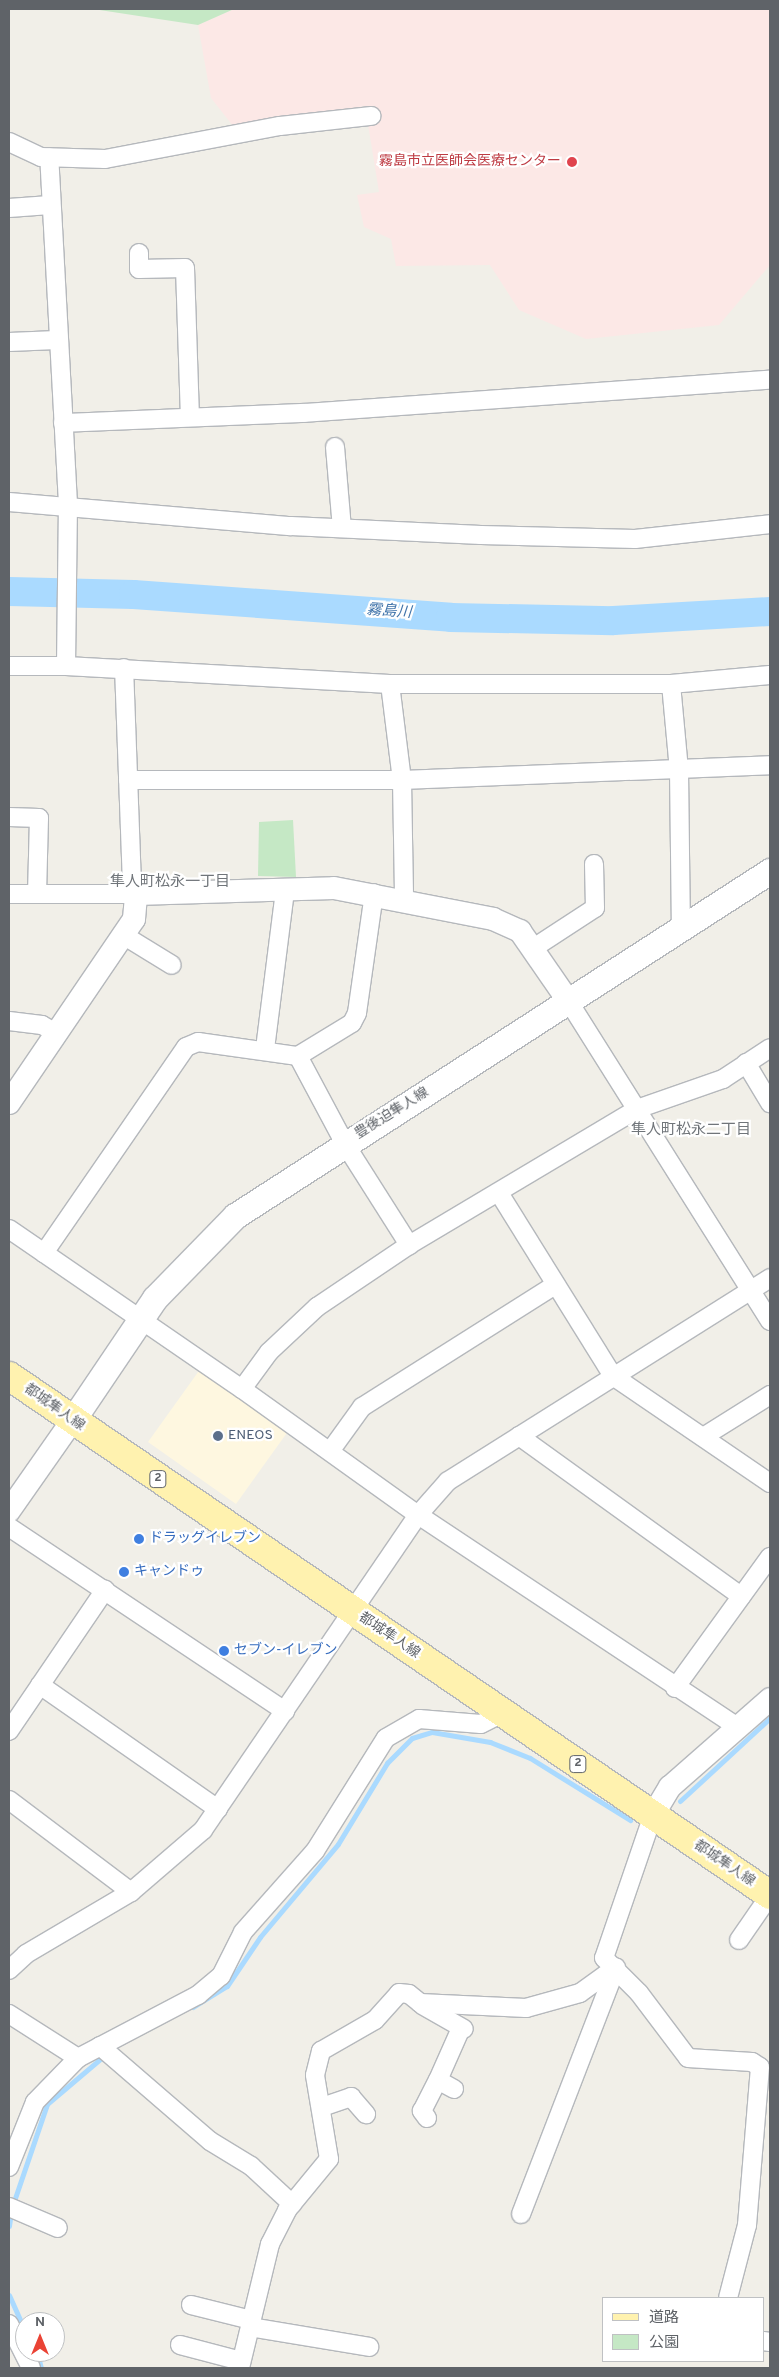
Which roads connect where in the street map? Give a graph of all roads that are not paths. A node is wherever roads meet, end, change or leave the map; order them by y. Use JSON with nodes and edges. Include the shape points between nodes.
{"nodes":[{"id":1,"x":371,"y":116,"type":"dead end"},
{"id":2,"x":9,"y":142,"type":"edge"},
{"id":3,"x":41,"y":156,"type":"junction"},
{"id":4,"x":9,"y":157,"type":"edge"},
{"id":5,"x":50,"y":205,"type":"junction"},
{"id":6,"x":9,"y":208,"type":"edge"},
{"id":7,"x":139,"y":253,"type":"dead end"},
{"id":8,"x":57,"y":340,"type":"junction"},
{"id":9,"x":9,"y":342,"type":"edge"},
{"id":10,"x":770,"y":380,"type":"edge"},
{"id":11,"x":190,"y":415,"type":"junction"},
{"id":12,"x":63,"y":423,"type":"junction"},
{"id":13,"x":335,"y":447,"type":"dead end"},
{"id":14,"x":9,"y":502,"type":"edge"},
{"id":15,"x":68,"y":507,"type":"junction"},
{"id":16,"x":770,"y":524,"type":"edge"},
{"id":17,"x":342,"y":528,"type":"junction"},
{"id":18,"x":66,"y":662,"type":"junction"},
{"id":19,"x":9,"y":666,"type":"edge"},
{"id":20,"x":124,"y":668,"type":"junction"},
{"id":21,"x":770,"y":674,"type":"edge"},
{"id":22,"x":390,"y":684,"type":"junction"},
{"id":23,"x":671,"y":684,"type":"junction"},
{"id":24,"x":770,"y":765,"type":"edge"},
{"id":25,"x":679,"y":770,"type":"junction"},
{"id":26,"x":128,"y":780,"type":"junction"},
{"id":27,"x":402,"y":780,"type":"junction"},
{"id":28,"x":9,"y":817,"type":"edge"},
{"id":29,"x":594,"y":864,"type":"dead end"},
{"id":30,"x":770,"y":871,"type":"edge"},
{"id":31,"x":285,"y":891,"type":"junction"},
{"id":32,"x":9,"y":894,"type":"edge"},
{"id":33,"x":37,"y":894,"type":"junction"},
{"id":34,"x":136,"y":894,"type":"junction"},
{"id":35,"x":374,"y":894,"type":"junction"},
{"id":36,"x":404,"y":900,"type":"junction"},
{"id":37,"x":681,"y":927,"type":"junction"},
{"id":38,"x":123,"y":935,"type":"junction"},
{"id":39,"x":532,"y":949,"type":"junction"},
{"id":40,"x":172,"y":965,"type":"dead end"},
{"id":41,"x":569,"y":1002,"type":"junction"},
{"id":42,"x":9,"y":1021,"type":"edge"},
{"id":43,"x":56,"y":1032,"type":"junction"},
{"id":44,"x":770,"y":1048,"type":"edge"},
{"id":45,"x":265,"y":1049,"type":"junction"},
{"id":46,"x":298,"y":1056,"type":"junction"},
{"id":47,"x":746,"y":1063,"type":"junction"},
{"id":48,"x":9,"y":1103,"type":"edge"},
{"id":49,"x":770,"y":1103,"type":"edge"},
{"id":50,"x":637,"y":1109,"type":"junction"},
{"id":51,"x":345,"y":1144,"type":"junction"},
{"id":52,"x":499,"y":1193,"type":"junction"},
{"id":53,"x":9,"y":1229,"type":"edge"},
{"id":54,"x":409,"y":1245,"type":"junction"},
{"id":55,"x":44,"y":1253,"type":"junction"},
{"id":56,"x":770,"y":1278,"type":"edge"},
{"id":57,"x":555,"y":1285,"type":"junction"},
{"id":58,"x":750,"y":1290,"type":"junction"},
{"id":59,"x":140,"y":1320,"type":"junction"},
{"id":60,"x":770,"y":1321,"type":"edge"},
{"id":61,"x":9,"y":1376,"type":"edge"},
{"id":62,"x":613,"y":1376,"type":"junction"},
{"id":63,"x":242,"y":1389,"type":"junction"},
{"id":64,"x":770,"y":1395,"type":"edge"},
{"id":65,"x":72,"y":1421,"type":"junction"},
{"id":66,"x":519,"y":1436,"type":"junction"},
{"id":67,"x":703,"y":1437,"type":"junction"},
{"id":68,"x":331,"y":1450,"type":"junction"},
{"id":69,"x":770,"y":1484,"type":"edge"},
{"id":70,"x":9,"y":1511,"type":"edge"},
{"id":71,"x":418,"y":1515,"type":"junction"},
{"id":72,"x":9,"y":1527,"type":"edge"},
{"id":73,"x":770,"y":1557,"type":"edge"},
{"id":74,"x":105,"y":1590,"type":"junction"},
{"id":75,"x":741,"y":1596,"type":"junction"},
{"id":76,"x":353,"y":1612,"type":"junction"},
{"id":77,"x":40,"y":1685,"type":"junction"},
{"id":78,"x":675,"y":1688,"type":"junction"},
{"id":79,"x":770,"y":1699,"type":"edge"},
{"id":80,"x":285,"y":1711,"type":"junction"},
{"id":81,"x":503,"y":1713,"type":"junction"},
{"id":82,"x":739,"y":1728,"type":"junction"},
{"id":83,"x":9,"y":1731,"type":"edge"},
{"id":84,"x":9,"y":1800,"type":"edge"},
{"id":85,"x":218,"y":1809,"type":"junction"},
{"id":86,"x":653,"y":1814,"type":"junction"},
{"id":87,"x":131,"y":1892,"type":"junction"},
{"id":88,"x":770,"y":1895,"type":"edge"},
{"id":89,"x":739,"y":1940,"type":"dead end"},
{"id":90,"x":616,"y":1967,"type":"junction"},
{"id":91,"x":9,"y":1970,"type":"edge"},
{"id":92,"x":420,"y":2003,"type":"junction"},
{"id":93,"x":9,"y":2014,"type":"edge"},
{"id":94,"x":105,"y":2051,"type":"junction"},
{"id":95,"x":78,"y":2058,"type":"junction"},
{"id":96,"x":438,"y":2080,"type":"junction"},
{"id":97,"x":454,"y":2089,"type":"dead end"},
{"id":98,"x":322,"y":2107,"type":"junction"},
{"id":99,"x":366,"y":2114,"type":"dead end"},
{"id":100,"x":427,"y":2118,"type":"dead end"},
{"id":101,"x":9,"y":2167,"type":"edge"},
{"id":102,"x":292,"y":2204,"type":"junction"},
{"id":103,"x":13,"y":2208,"type":"edge"},
{"id":104,"x":521,"y":2214,"type":"dead end"},
{"id":105,"x":58,"y":2228,"type":"dead end"},
{"id":106,"x":728,"y":2297,"type":"edge"},
{"id":107,"x":191,"y":2305,"type":"dead end"},
{"id":108,"x":9,"y":2324,"type":"edge"},
{"id":109,"x":250,"y":2324,"type":"junction"},
{"id":110,"x":180,"y":2346,"type":"dead end"},
{"id":111,"x":369,"y":2347,"type":"dead end"},
{"id":112,"x":241,"y":2365,"type":"edge"},
{"id":113,"x":30,"y":2368,"type":"edge"}],
"edges":[{"from":1,"to":3,"type":"street","via":[[280,126],[122,157]]},
{"from":2,"to":3,"type":"street"},
{"from":3,"to":4,"type":"street"},
{"from":3,"to":5,"type":"street"},
{"from":5,"to":6,"type":"street"},
{"from":5,"to":8,"type":"street"},
{"from":7,"to":11,"type":"street","via":[[139,269],[185,268]]},
{"from":8,"to":9,"type":"street"},
{"from":8,"to":12,"type":"street"},
{"from":10,"to":11,"type":"street","via":[[304,413]]},
{"from":11,"to":12,"type":"street"},
{"from":12,"to":15,"type":"street"},
{"from":13,"to":17,"type":"street"},
{"from":14,"to":15,"type":"street"},
{"from":15,"to":17,"type":"street"},
{"from":15,"to":18,"type":"street"},
{"from":16,"to":17,"type":"street","via":[[635,539]]},
{"from":18,"to":19,"type":"street"},
{"from":18,"to":20,"type":"street"},
{"from":20,"to":22,"type":"street"},
{"from":20,"to":26,"type":"street"},
{"from":21,"to":23,"type":"street"},
{"from":22,"to":23,"type":"street"},
{"from":22,"to":27,"type":"street"},
{"from":23,"to":25,"type":"street"},
{"from":24,"to":25,"type":"street"},
{"from":25,"to":27,"type":"street"},
{"from":25,"to":37,"type":"street"},
{"from":26,"to":27,"type":"street"},
{"from":26,"to":34,"type":"street"},
{"from":27,"to":36,"type":"street"},
{"from":28,"to":33,"type":"street","via":[[39,818]]},
{"from":29,"to":39,"type":"street","via":[[595,908]]},
{"from":30,"to":37,"type":"main road","name":"豊後迫隼人線"},
{"from":31,"to":34,"type":"street"},
{"from":31,"to":35,"type":"street","via":[[334,888]]},
{"from":31,"to":45,"type":"street"},
{"from":32,"to":33,"type":"street"},
{"from":33,"to":34,"type":"street"},
{"from":34,"to":38,"type":"street","via":[[134,918]]},
{"from":35,"to":36,"type":"street"},
{"from":35,"to":46,"type":"street","via":[[358,1013],[352,1023]]},
{"from":36,"to":39,"type":"street","via":[[493,919],[520,931]]},
{"from":37,"to":41,"type":"main road","name":"豊後迫隼人線"},
{"from":38,"to":40,"type":"street"},
{"from":38,"to":43,"type":"street"},
{"from":39,"to":41,"type":"street"},
{"from":41,"to":50,"type":"street"},
{"from":41,"to":51,"type":"main road","name":"豊後迫隼人線"},
{"from":42,"to":43,"type":"street","via":[[42,1025]]},
{"from":43,"to":48,"type":"street"},
{"from":44,"to":47,"type":"street"},
{"from":45,"to":46,"type":"street"},
{"from":45,"to":55,"type":"street","via":[[198,1042],[186,1046]]},
{"from":46,"to":51,"type":"street"},
{"from":47,"to":49,"type":"street"},
{"from":47,"to":50,"type":"street","via":[[723,1079]]},
{"from":50,"to":52,"type":"street"},
{"from":50,"to":58,"type":"street"},
{"from":51,"to":54,"type":"street"},
{"from":51,"to":59,"type":"main road","name":"豊後迫隼人線","via":[[235,1216],[155,1298]]},
{"from":52,"to":54,"type":"street"},
{"from":52,"to":57,"type":"street"},
{"from":53,"to":55,"type":"street"},
{"from":54,"to":63,"type":"street","via":[[317,1308],[269,1352]]},
{"from":55,"to":59,"type":"street"},
{"from":56,"to":58,"type":"street"},
{"from":57,"to":62,"type":"street"},
{"from":57,"to":68,"type":"street","via":[[362,1407]]},
{"from":58,"to":60,"type":"street"},
{"from":58,"to":62,"type":"street"},
{"from":59,"to":63,"type":"street"},
{"from":59,"to":65,"type":"main road","name":"豊後迫隼人線"},
{"from":61,"to":65,"type":"main road","name":"都城隼人線","number":"2"},
{"from":62,"to":66,"type":"street"},
{"from":62,"to":67,"type":"street"},
{"from":63,"to":68,"type":"street"},
{"from":64,"to":67,"type":"street"},
{"from":65,"to":70,"type":"street"},
{"from":65,"to":76,"type":"main road","name":"都城隼人線","number":"2"},
{"from":66,"to":71,"type":"street","via":[[448,1482]]},
{"from":66,"to":75,"type":"street"},
{"from":67,"to":69,"type":"street"},
{"from":68,"to":71,"type":"street"},
{"from":71,"to":76,"type":"street"},
{"from":71,"to":78,"type":"street"},
{"from":72,"to":74,"type":"street"},
{"from":73,"to":75,"type":"street"},
{"from":74,"to":77,"type":"street"},
{"from":74,"to":80,"type":"street"},
{"from":75,"to":78,"type":"street"},
{"from":76,"to":80,"type":"street"},
{"from":76,"to":81,"type":"main road","name":"都城隼人線","number":"2"},
{"from":77,"to":83,"type":"street"},
{"from":77,"to":85,"type":"street"},
{"from":78,"to":82,"type":"street"},
{"from":79,"to":82,"type":"street"},
{"from":80,"to":85,"type":"street"},
{"from":81,"to":86,"type":"main road","name":"都城隼人線","number":"2"},
{"from":81,"to":94,"type":"street","via":[[481,1724],[419,1719],[400,1727],[373,1756],[315,1851],[244,1932],[221,1976],[198,1995]]},
{"from":82,"to":86,"type":"street","via":[[670,1787]]},
{"from":84,"to":87,"type":"street"},
{"from":85,"to":87,"type":"street","via":[[185,1849]]},
{"from":86,"to":88,"type":"main road","name":"都城隼人線","number":"2"},
{"from":86,"to":90,"type":"street","via":[[604,1958]]},
{"from":87,"to":91,"type":"street","via":[[26,1954]]},
{"from":88,"to":89,"type":"street"},
{"from":90,"to":92,"type":"street","via":[[580,1993],[535,2007]]},
{"from":90,"to":104,"type":"street"},
{"from":90,"to":106,"type":"street","via":[[688,2058],[752,2062],[761,2071],[747,2225]]},
{"from":92,"to":96,"type":"street","via":[[462,2029]]},
{"from":92,"to":98,"type":"street","via":[[409,1994],[399,1993],[375,2020],[321,2051],[315,2075]]},
{"from":93,"to":95,"type":"street"},
{"from":94,"to":95,"type":"street"},
{"from":94,"to":102,"type":"street","via":[[210,2141],[251,2166]]},
{"from":95,"to":101,"type":"street","via":[[35,2102]]},
{"from":96,"to":97,"type":"street"},
{"from":96,"to":100,"type":"street","via":[[422,2112]]},
{"from":98,"to":99,"type":"street","via":[[351,2097]]},
{"from":98,"to":102,"type":"street","via":[[329,2159]]},
{"from":102,"to":109,"type":"street","via":[[270,2244]]},
{"from":103,"to":105,"type":"street"},
{"from":107,"to":109,"type":"street"},
{"from":108,"to":113,"type":"street"},
{"from":109,"to":111,"type":"street"},
{"from":109,"to":112,"type":"street"},
{"from":110,"to":112,"type":"street"}]}
